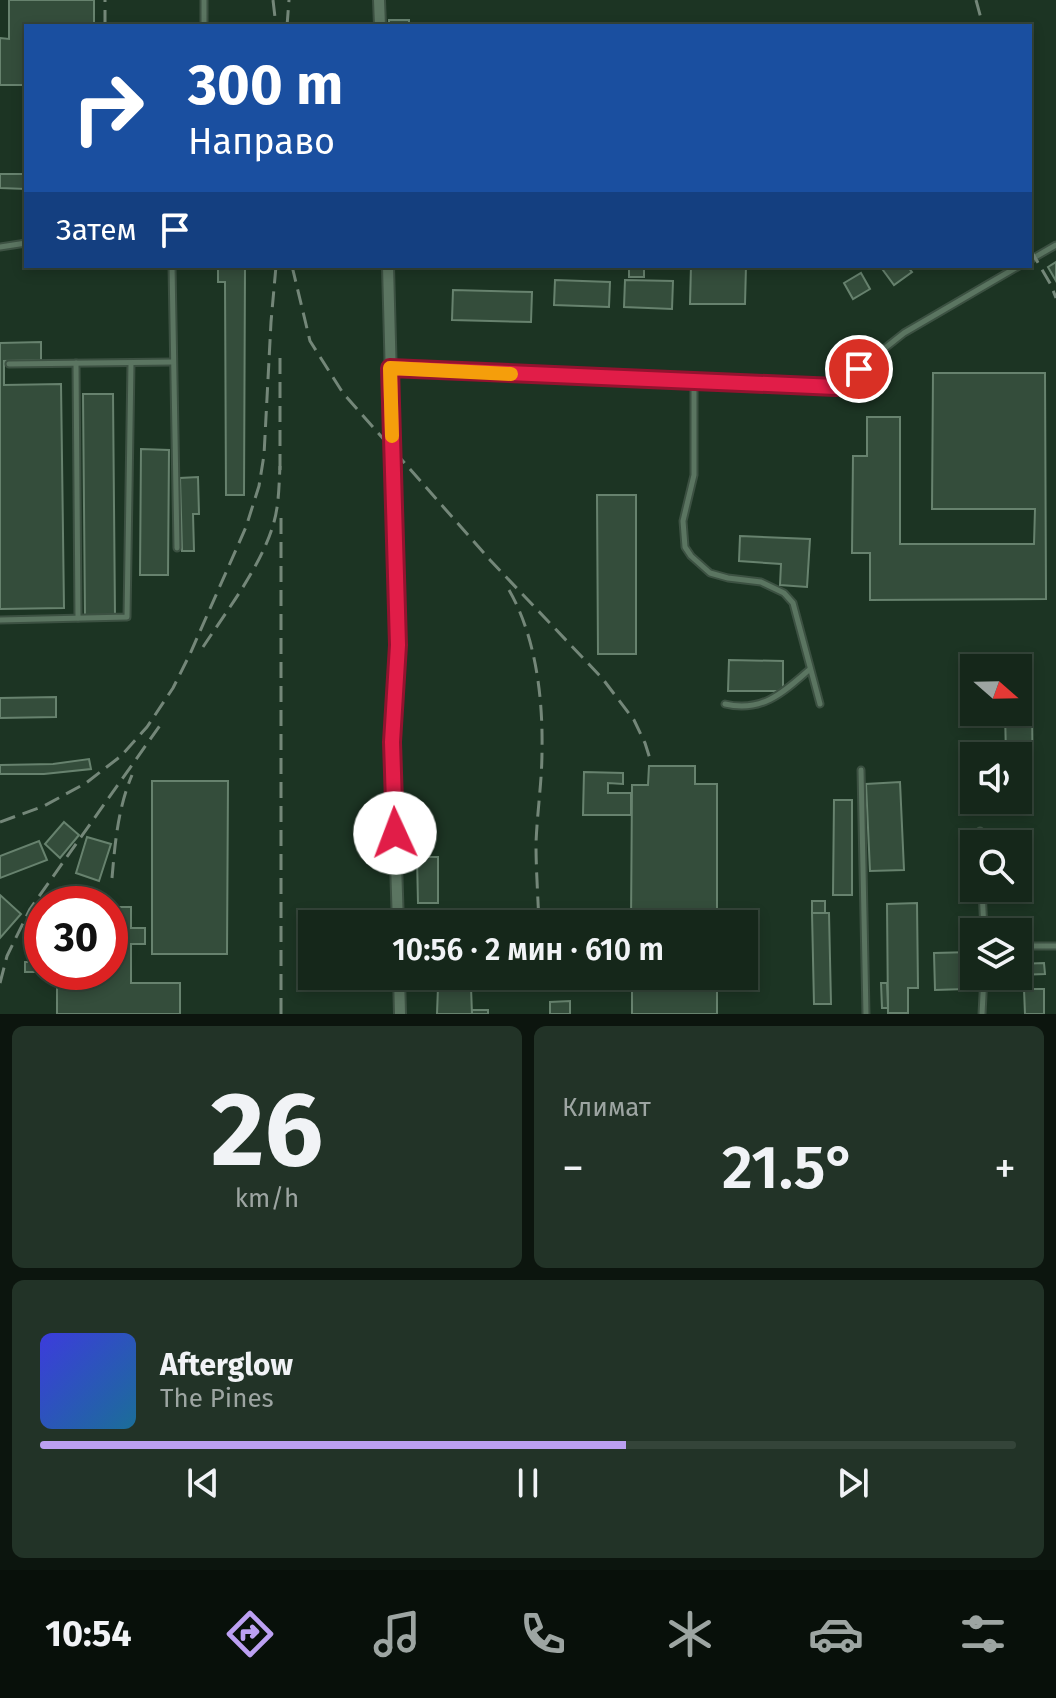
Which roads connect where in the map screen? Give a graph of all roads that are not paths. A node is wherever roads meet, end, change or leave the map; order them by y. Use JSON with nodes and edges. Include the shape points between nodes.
{"nodes":[{"id":1,"x":204,"y":0,"type":"edge"},
{"id":2,"x":379,"y":0,"type":"edge"},
{"id":3,"x":204,"y":24,"type":"edge"},
{"id":4,"x":380,"y":24,"type":"edge"},
{"id":5,"x":24,"y":243,"type":"edge"},
{"id":6,"x":1056,"y":245,"type":"edge"},
{"id":7,"x":0,"y":247,"type":"edge"},
{"id":8,"x":1032,"y":259,"type":"edge"},
{"id":9,"x":172,"y":268,"type":"edge"},
{"id":10,"x":388,"y":268,"type":"edge"},
{"id":11,"x":1016,"y":268,"type":"edge"},
{"id":12,"x":173,"y":362,"type":"junction"},
{"id":13,"x":76,"y":363,"type":"junction"},
{"id":14,"x":131,"y":363,"type":"junction"},
{"id":15,"x":9,"y":364,"type":"dead end"},
{"id":16,"x":390,"y":368,"type":"junction"},
{"id":17,"x":694,"y":382,"type":"junction"},
{"id":18,"x":177,"y":548,"type":"dead end"},
{"id":19,"x":78,"y":618,"type":"junction"},
{"id":20,"x":0,"y":620,"type":"edge"},
{"id":21,"x":810,"y":669,"type":"junction"},
{"id":22,"x":725,"y":704,"type":"dead end"},
{"id":23,"x":820,"y":704,"type":"dead end"},
{"id":24,"x":861,"y":770,"type":"dead end"},
{"id":25,"x":398,"y":910,"type":"edge"},
{"id":26,"x":1032,"y":946,"type":"edge"},
{"id":27,"x":1056,"y":946,"type":"edge"},
{"id":28,"x":399,"y":990,"type":"edge"},
{"id":29,"x":983,"y":990,"type":"edge"},
{"id":30,"x":400,"y":1014,"type":"edge"},
{"id":31,"x":866,"y":1014,"type":"edge"},
{"id":32,"x":982,"y":1014,"type":"edge"}],
"edges":[{"from":1,"to":3,"type":"lane"},
{"from":2,"to":4,"type":"street"},
{"from":5,"to":7,"type":"lane"},
{"from":6,"to":8,"type":"lane"},
{"from":9,"to":12,"type":"lane"},
{"from":10,"to":16,"type":"street"},
{"from":11,"to":17,"type":"lane","via":[[904,333],[836,387]]},
{"from":12,"to":14,"type":"lane"},
{"from":12,"to":18,"type":"lane"},
{"from":13,"to":14,"type":"lane"},
{"from":13,"to":15,"type":"lane"},
{"from":13,"to":19,"type":"lane"},
{"from":14,"to":19,"type":"lane","via":[[127,617]]},
{"from":16,"to":17,"type":"lane"},
{"from":16,"to":25,"type":"street","via":[[398,645],[392,742]]},
{"from":17,"to":21,"type":"lane","via":[[694,475],[683,521],[685,547],[710,573],[761,582],[784,593],[793,603]]},
{"from":19,"to":20,"type":"lane"},
{"from":21,"to":22,"type":"lane","via":[[768,701],[742,707]]},
{"from":21,"to":23,"type":"lane"},
{"from":24,"to":31,"type":"lane"},
{"from":26,"to":27,"type":"lane"},
{"from":28,"to":30,"type":"street"},
{"from":29,"to":32,"type":"lane"}]}
